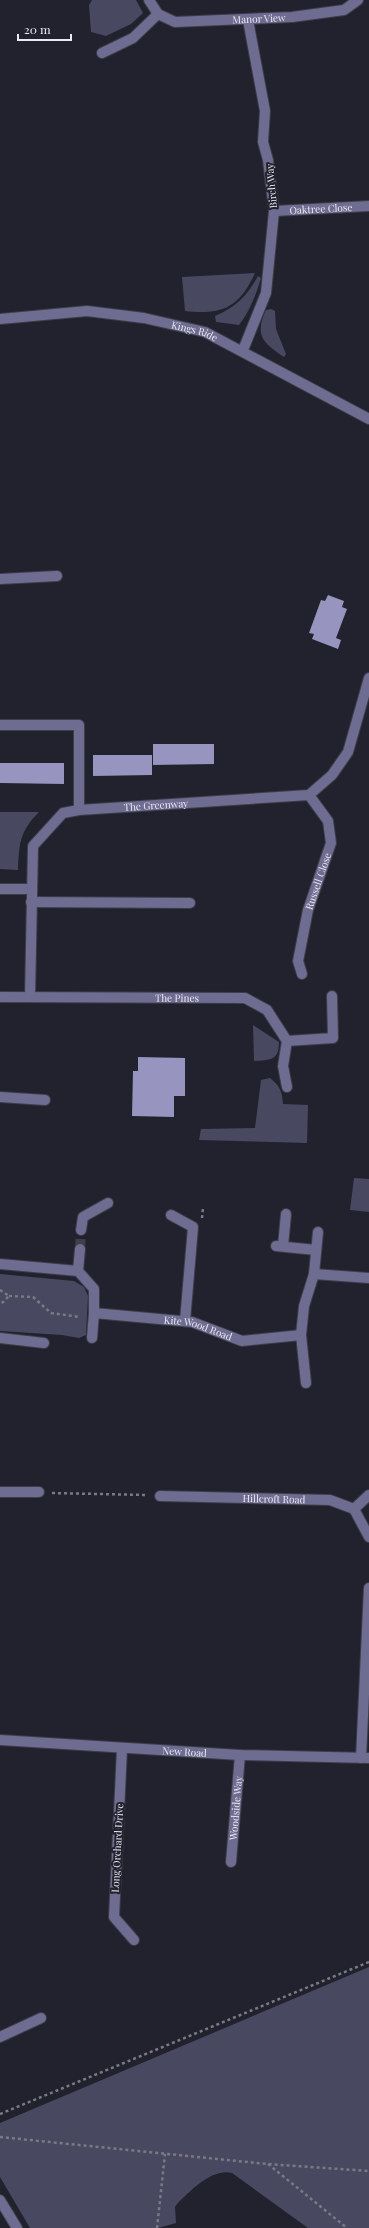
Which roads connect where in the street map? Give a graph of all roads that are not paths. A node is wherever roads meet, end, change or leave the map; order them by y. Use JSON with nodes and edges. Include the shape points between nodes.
{"nodes":[{"id":1,"x":149,"y":0,"type":"edge"},
{"id":2,"x":358,"y":0,"type":"edge"},
{"id":3,"x":158,"y":14,"type":"junction"},
{"id":4,"x":248,"y":20,"type":"junction"},
{"id":5,"x":102,"y":53,"type":"dead end"},
{"id":6,"x":369,"y":206,"type":"edge"},
{"id":7,"x":274,"y":211,"type":"junction"},
{"id":8,"x":0,"y":319,"type":"edge"},
{"id":9,"x":243,"y":350,"type":"junction"},
{"id":10,"x":369,"y":419,"type":"edge"},
{"id":11,"x":57,"y":576,"type":"dead end"},
{"id":12,"x":0,"y":579,"type":"edge"},
{"id":13,"x":369,"y":678,"type":"edge"},
{"id":14,"x":0,"y":725,"type":"edge"},
{"id":15,"x":309,"y":795,"type":"junction"},
{"id":16,"x":79,"y":810,"type":"junction"},
{"id":17,"x":0,"y":889,"type":"edge"},
{"id":18,"x":32,"y":889,"type":"junction"},
{"id":19,"x":32,"y":902,"type":"junction"},
{"id":20,"x":190,"y":903,"type":"dead end"},
{"id":21,"x":302,"y":974,"type":"dead end"},
{"id":22,"x":332,"y":996,"type":"dead end"},
{"id":23,"x":0,"y":997,"type":"edge"},
{"id":24,"x":30,"y":997,"type":"junction"},
{"id":25,"x":287,"y":1041,"type":"junction"},
{"id":26,"x":287,"y":1088,"type":"dead end"},
{"id":27,"x":0,"y":1097,"type":"edge"},
{"id":28,"x":45,"y":1100,"type":"dead end"},
{"id":29,"x":108,"y":1203,"type":"dead end"},
{"id":30,"x":286,"y":1214,"type":"dead end"},
{"id":31,"x":171,"y":1215,"type":"dead end"},
{"id":32,"x":81,"y":1230,"type":"tunnel mouth"},
{"id":33,"x":318,"y":1232,"type":"dead end"},
{"id":34,"x":80,"y":1249,"type":"tunnel mouth"},
{"id":35,"x":316,"y":1250,"type":"junction"},
{"id":36,"x":0,"y":1264,"type":"edge"},
{"id":37,"x":78,"y":1271,"type":"junction"},
{"id":38,"x":314,"y":1274,"type":"junction"},
{"id":39,"x":369,"y":1278,"type":"edge"},
{"id":40,"x":94,"y":1313,"type":"junction"},
{"id":41,"x":185,"y":1321,"type":"junction"},
{"id":42,"x":301,"y":1335,"type":"junction"},
{"id":43,"x":0,"y":1338,"type":"edge"},
{"id":44,"x":92,"y":1338,"type":"dead end"},
{"id":45,"x":44,"y":1343,"type":"dead end"},
{"id":46,"x":306,"y":1383,"type":"dead end"},
{"id":47,"x":0,"y":1492,"type":"edge"},
{"id":48,"x":39,"y":1492,"type":"road end"},
{"id":49,"x":369,"y":1495,"type":"edge"},
{"id":50,"x":160,"y":1496,"type":"road end"},
{"id":51,"x":354,"y":1509,"type":"junction"},
{"id":52,"x":369,"y":1537,"type":"edge"},
{"id":53,"x":369,"y":1588,"type":"edge"},
{"id":54,"x":0,"y":1740,"type":"edge"},
{"id":55,"x":122,"y":1749,"type":"junction"},
{"id":56,"x":240,"y":1755,"type":"junction"},
{"id":57,"x":365,"y":1758,"type":"edge"},
{"id":58,"x":231,"y":1862,"type":"dead end"},
{"id":59,"x":134,"y":1940,"type":"dead end"},
{"id":60,"x":41,"y":2018,"type":"dead end"},
{"id":61,"x":0,"y":2037,"type":"edge"},
{"id":62,"x":0,"y":2201,"type":"edge"},
{"id":63,"x":18,"y":2228,"type":"edge"}],
"edges":[{"from":1,"to":3,"type":"street"},
{"from":2,"to":4,"type":"street","name":"Manor View","via":[[344,10]]},
{"from":3,"to":4,"type":"street","name":"Manor View","via":[[176,22]]},
{"from":3,"to":5,"type":"street","via":[[133,38]]},
{"from":4,"to":7,"type":"street","name":"Birch Way","via":[[265,111],[263,142],[268,160]]},
{"from":6,"to":7,"type":"street","name":"Oaktree Close"},
{"from":7,"to":9,"type":"street","name":"Birch Way","via":[[266,293]]},
{"from":8,"to":9,"type":"street","name":"Kings Ride","via":[[87,312],[144,318],[205,332]]},
{"from":9,"to":10,"type":"street","name":"Kings Ride"},
{"from":11,"to":12,"type":"street"},
{"from":13,"to":15,"type":"street","via":[[348,752],[332,775]]},
{"from":14,"to":16,"type":"street","via":[[79,725]]},
{"from":15,"to":16,"type":"street","name":"The Greenway"},
{"from":15,"to":21,"type":"street","name":"Russell Close","via":[[328,822],[331,843],[308,910],[298,962]]},
{"from":16,"to":18,"type":"street","name":"The Greenway","via":[[63,813],[33,846]]},
{"from":17,"to":18,"type":"street"},
{"from":18,"to":19,"type":"street","name":"The Greenway"},
{"from":19,"to":20,"type":"street"},
{"from":19,"to":24,"type":"street","name":"The Greenway"},
{"from":22,"to":25,"type":"street","via":[[333,1038]]},
{"from":23,"to":24,"type":"street","name":"The Pines"},
{"from":24,"to":25,"type":"street","name":"The Pines","via":[[245,998],[267,1010]]},
{"from":25,"to":26,"type":"street","via":[[283,1066]]},
{"from":27,"to":28,"type":"street"},
{"from":29,"to":32,"type":"street","via":[[83,1217]]},
{"from":30,"to":35,"type":"street","via":[[280,1246]]},
{"from":31,"to":41,"type":"street","via":[[193,1227]]},
{"from":33,"to":35,"type":"street"},
{"from":34,"to":37,"type":"street"},
{"from":35,"to":38,"type":"street"},
{"from":36,"to":37,"type":"street"},
{"from":37,"to":40,"type":"street","via":[[94,1289]]},
{"from":38,"to":39,"type":"street"},
{"from":38,"to":42,"type":"street","via":[[304,1306]]},
{"from":40,"to":41,"type":"street","name":"Kite Wood Road"},
{"from":40,"to":44,"type":"street"},
{"from":41,"to":42,"type":"street","name":"Kite Wood Road","via":[[242,1341]]},
{"from":42,"to":46,"type":"street"},
{"from":43,"to":45,"type":"street"},
{"from":47,"to":48,"type":"street"},
{"from":49,"to":51,"type":"street"},
{"from":50,"to":51,"type":"street","name":"Hillcroft Road","via":[[330,1500]]},
{"from":51,"to":52,"type":"street"},
{"from":53,"to":57,"type":"street"},
{"from":54,"to":55,"type":"street","name":"New Road"},
{"from":55,"to":56,"type":"street","name":"New Road"},
{"from":55,"to":59,"type":"street","name":"Long Orchard Drive","via":[[114,1917]]},
{"from":56,"to":57,"type":"street","name":"New Road"},
{"from":56,"to":58,"type":"street","name":"Woodside Way"},
{"from":60,"to":61,"type":"street"},
{"from":62,"to":63,"type":"street"}]}
